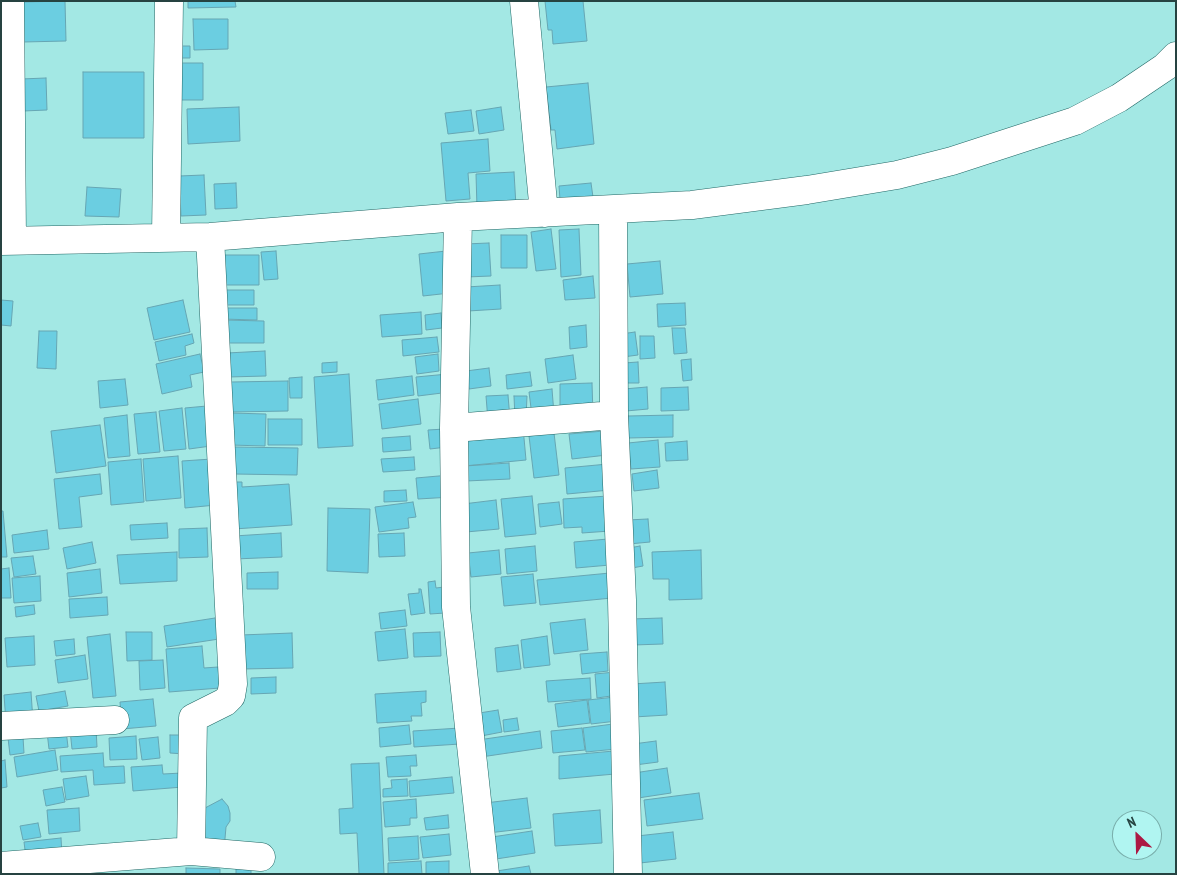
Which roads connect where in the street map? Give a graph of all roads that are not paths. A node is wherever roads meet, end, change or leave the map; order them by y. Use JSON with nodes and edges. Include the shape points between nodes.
{"nodes":[{"id":1,"x":10,"y":1,"type":"edge"},
{"id":2,"x":169,"y":1,"type":"edge"},
{"id":3,"x":524,"y":1,"type":"edge"},
{"id":4,"x":1176,"y":56,"type":"edge"},
{"id":5,"x":613,"y":210,"type":"junction"},
{"id":6,"x":544,"y":213,"type":"junction"},
{"id":7,"x":458,"y":218,"type":"junction"},
{"id":8,"x":166,"y":237,"type":"junction"},
{"id":9,"x":210,"y":237,"type":"junction"},
{"id":10,"x":7,"y":240,"type":"edge"},
{"id":11,"x":614,"y":415,"type":"junction"},
{"id":12,"x":454,"y":428,"type":"junction"},
{"id":13,"x":116,"y":720,"type":"dead end"},
{"id":14,"x":1,"y":726,"type":"edge"},
{"id":15,"x":191,"y":851,"type":"junction"},
{"id":16,"x":261,"y":857,"type":"dead end"},
{"id":17,"x":229,"y":864,"type":"edge"},
{"id":18,"x":1,"y":866,"type":"edge"},
{"id":19,"x":485,"y":874,"type":"edge"},
{"id":20,"x":628,"y":874,"type":"edge"}],
"edges":[{"from":1,"to":10,"type":"street"},
{"from":2,"to":8,"type":"street"},
{"from":3,"to":6,"type":"street"},
{"from":4,"to":5,"type":"street","via":[[1119,98],[1075,121],[952,161],[897,175],[806,190]]},
{"from":5,"to":6,"type":"street"},
{"from":5,"to":11,"type":"street"},
{"from":6,"to":7,"type":"street"},
{"from":7,"to":9,"type":"street"},
{"from":7,"to":12,"type":"street"},
{"from":8,"to":9,"type":"street"},
{"from":8,"to":10,"type":"street"},
{"from":9,"to":15,"type":"street","via":[[233,684],[231,696],[225,702],[194,718]]},
{"from":11,"to":12,"type":"street"},
{"from":11,"to":20,"type":"street"},
{"from":12,"to":19,"type":"street","via":[[456,607]]},
{"from":13,"to":14,"type":"street"},
{"from":15,"to":17,"type":"street"},
{"from":15,"to":18,"type":"street"},
{"from":16,"to":17,"type":"street"}]}
